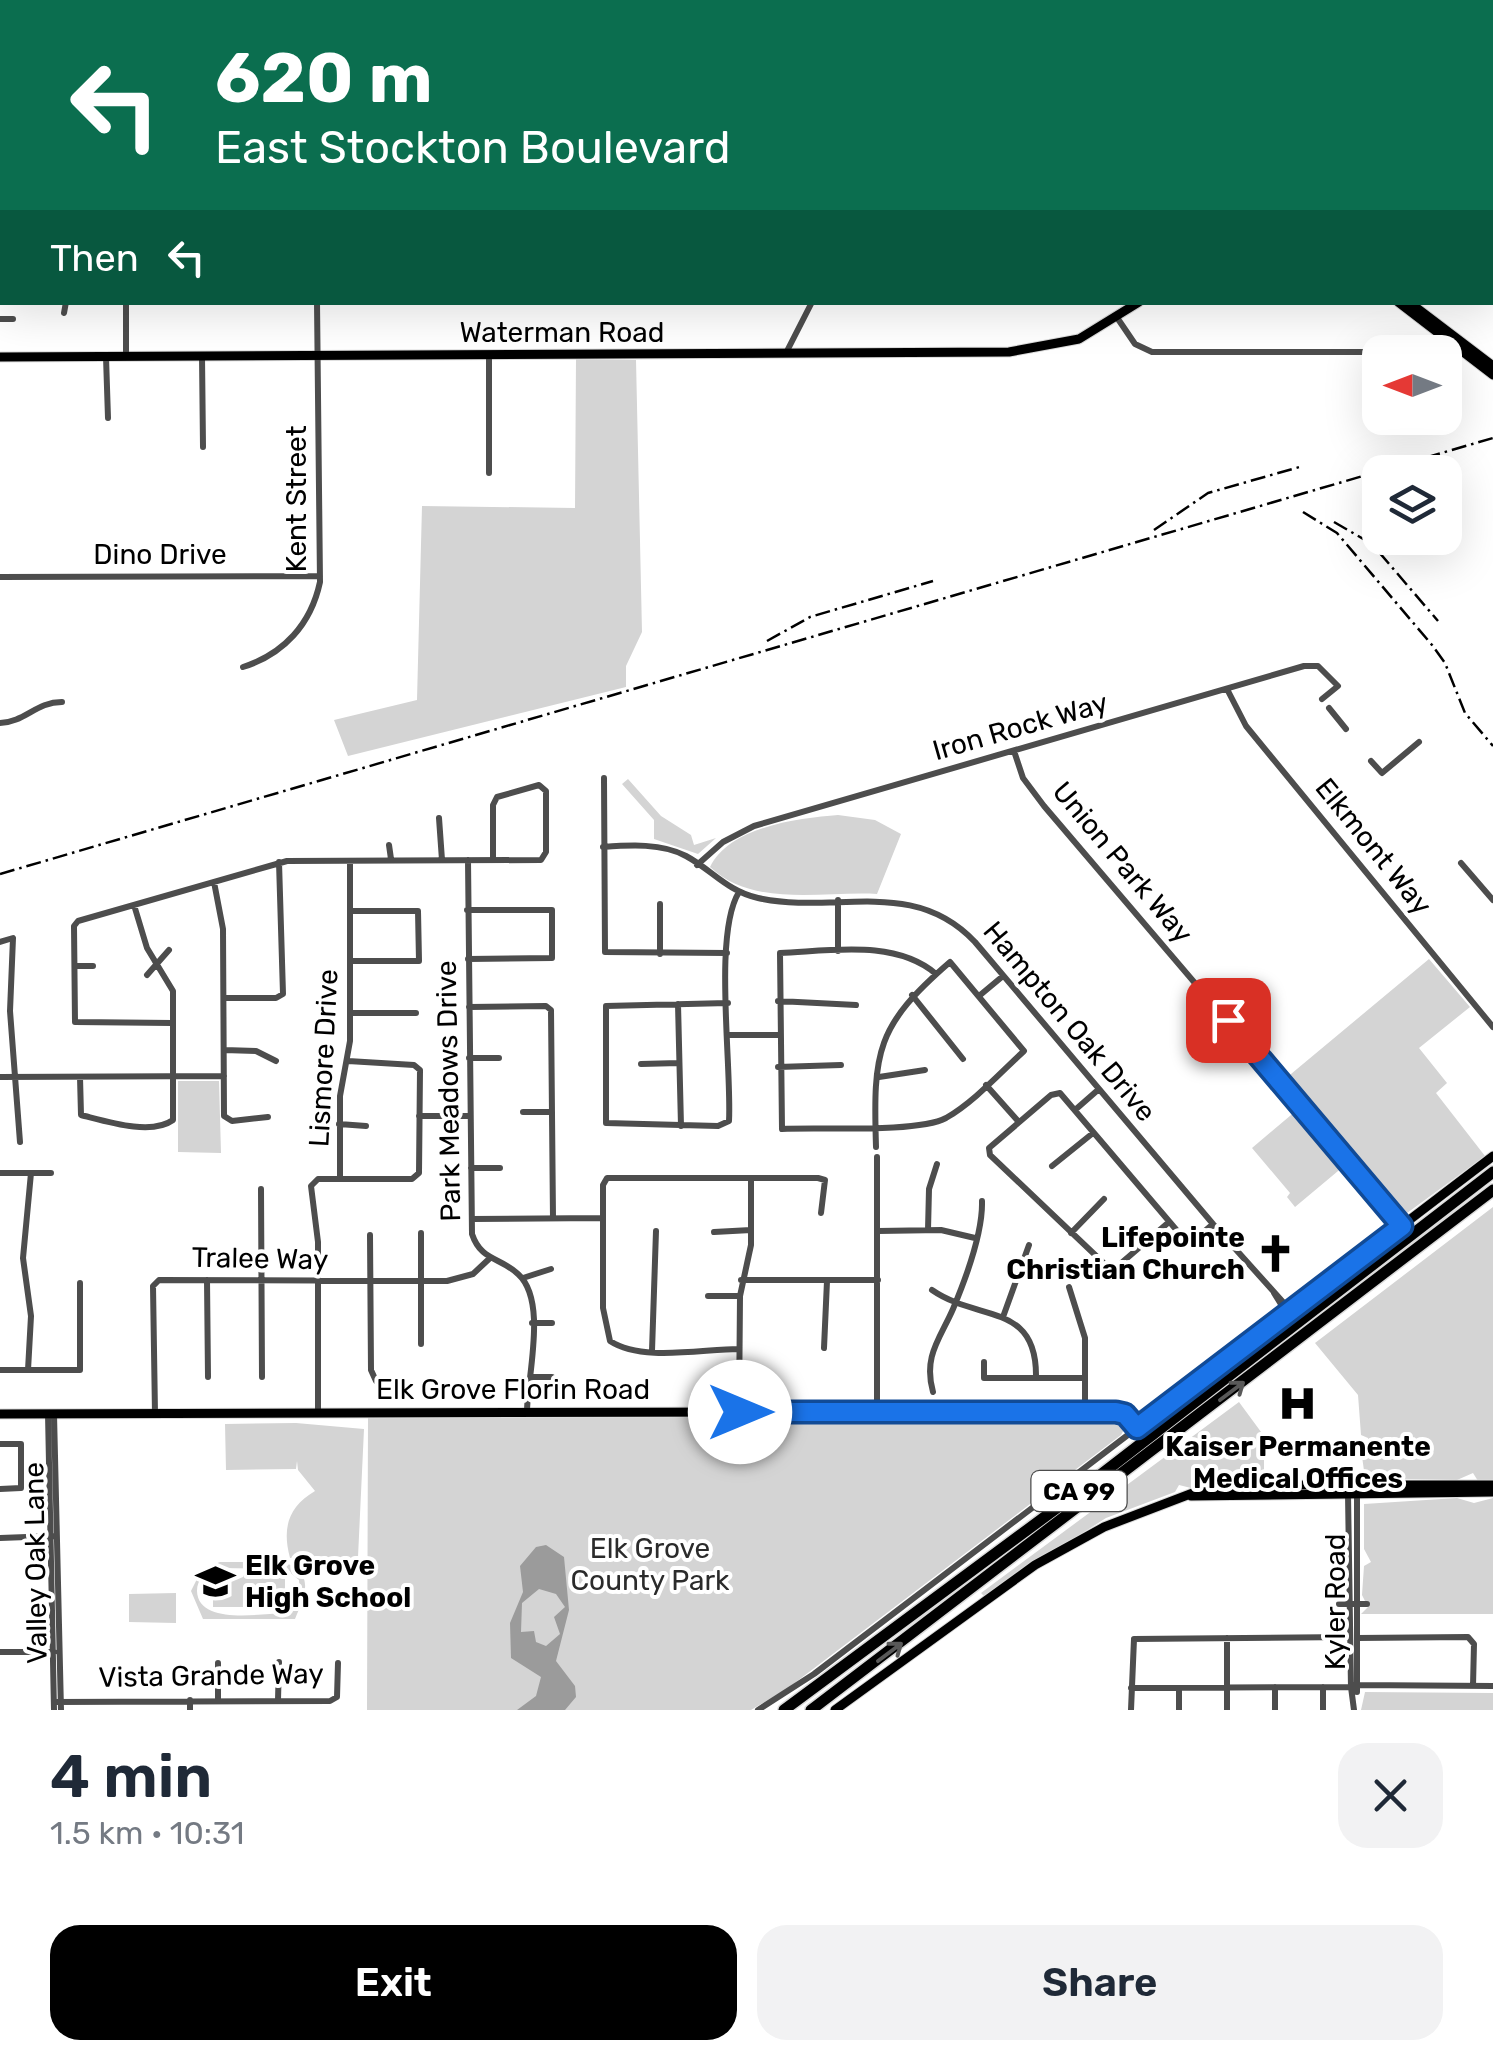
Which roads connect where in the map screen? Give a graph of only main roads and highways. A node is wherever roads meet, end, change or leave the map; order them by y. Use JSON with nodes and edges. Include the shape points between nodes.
{"nodes":[{"id":1,"x":1135,"y":305,"type":"edge"},
{"id":2,"x":1402,"y":305,"type":"edge"},
{"id":3,"x":1413,"y":305,"type":"edge"},
{"id":4,"x":0,"y":358,"type":"edge"},
{"id":5,"x":1493,"y":366,"type":"edge"},
{"id":6,"x":1493,"y":375,"type":"edge"},
{"id":7,"x":1493,"y":1156,"type":"edge"},
{"id":8,"x":1493,"y":1172,"type":"edge"},
{"id":9,"x":1493,"y":1190,"type":"edge"},
{"id":10,"x":0,"y":1414,"type":"edge"},
{"id":11,"x":1469,"y":1488,"type":"junction"},
{"id":12,"x":1493,"y":1488,"type":"edge"},
{"id":13,"x":1256,"y":1490,"type":"junction"},
{"id":14,"x":1191,"y":1496,"type":"junction"},
{"id":15,"x":784,"y":1710,"type":"edge"},
{"id":16,"x":811,"y":1710,"type":"edge"},
{"id":17,"x":835,"y":1710,"type":"edge"}],
"edges":[{"from":1,"to":4,"type":"main road","name":"Waterman Road","via":[[1079,339],[1035,350]]},
{"from":2,"to":6,"type":"main road"},
{"from":3,"to":5,"type":"main road"},
{"from":7,"to":10,"type":"main road","name":"Elk Grove Florin Road","via":[[1140,1426],[1125,1414],[1086,1411]]},
{"from":8,"to":15,"type":"highway","number":"CA 99"},
{"from":16,"to":9,"type":"highway","number":"CA 99","one_way":true},
{"from":11,"to":12,"type":"main road"},
{"from":11,"to":13,"type":"main road"},
{"from":11,"to":13,"type":"main road"},
{"from":13,"to":14,"type":"main road"},
{"from":13,"to":14,"type":"main road","via":[[1198,1490]]},
{"from":14,"to":17,"type":"main road","via":[[1104,1527],[1005,1584]]}]}
